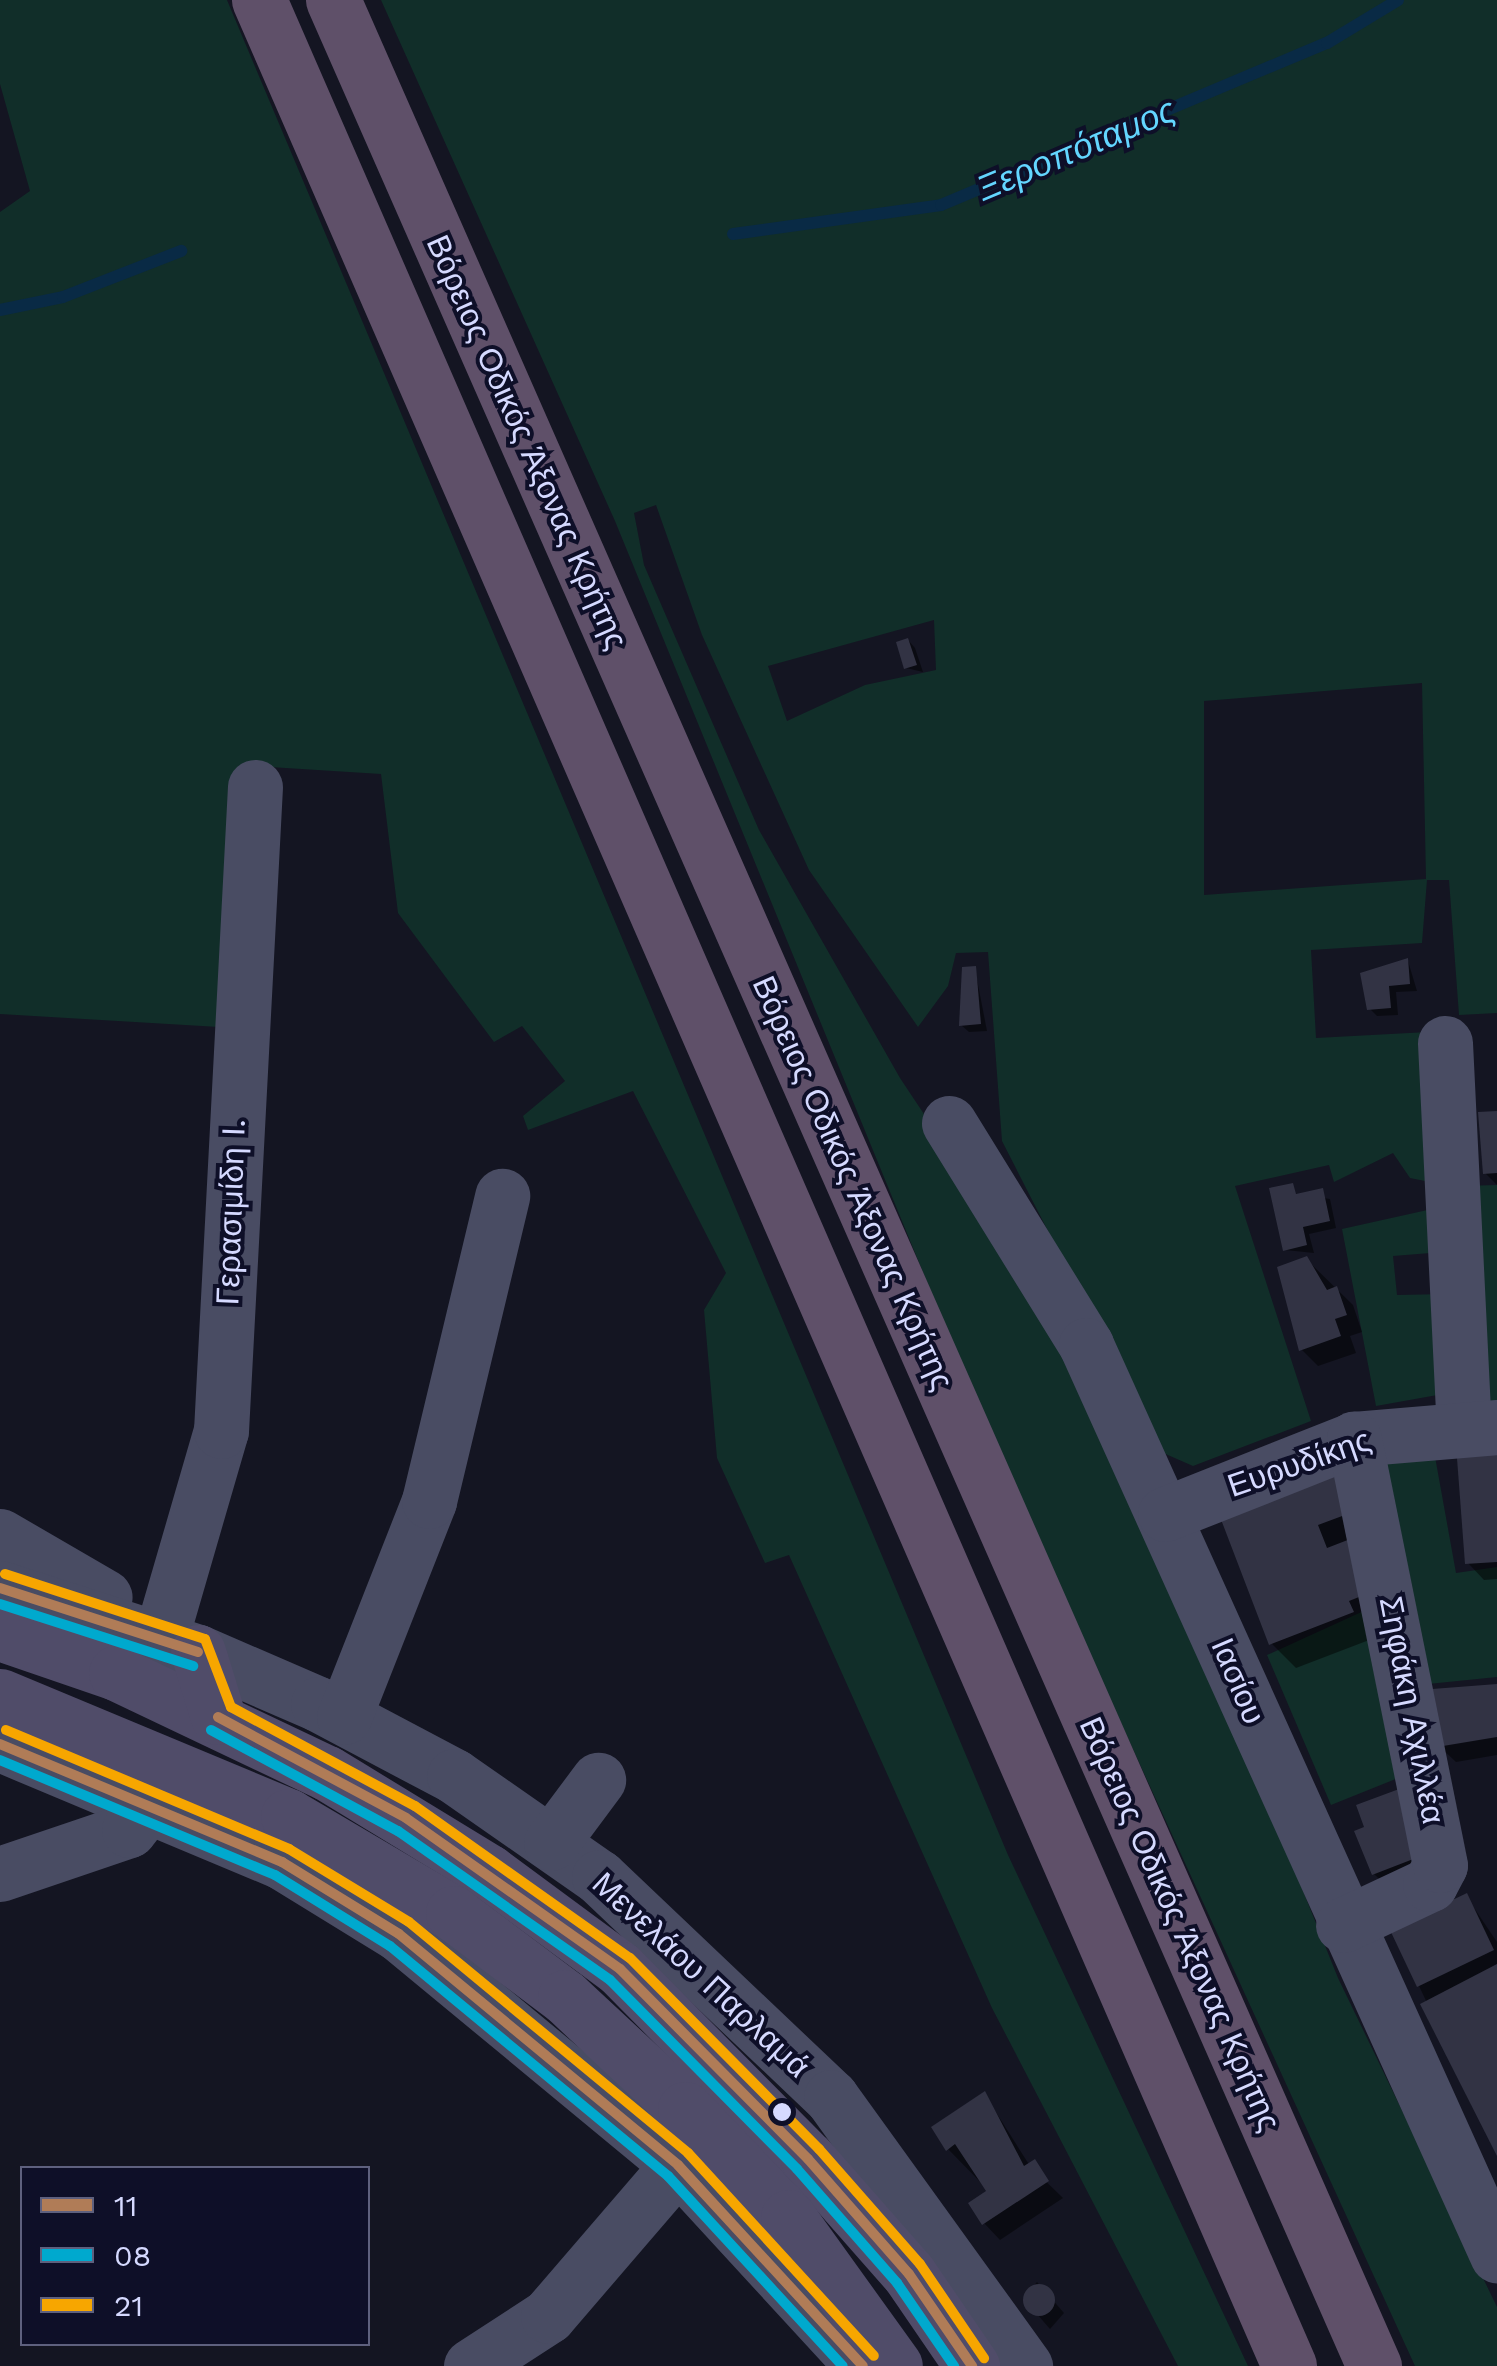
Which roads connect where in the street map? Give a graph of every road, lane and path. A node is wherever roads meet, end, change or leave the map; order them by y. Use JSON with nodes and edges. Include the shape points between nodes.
{"nodes":[{"id":1,"x":259,"y":0,"type":"edge"},
{"id":2,"x":333,"y":0,"type":"edge"},
{"id":3,"x":256,"y":787,"type":"dead end"},
{"id":4,"x":1445,"y":1042,"type":"dead end"},
{"id":5,"x":949,"y":1123,"type":"dead end"},
{"id":6,"x":502,"y":1196,"type":"dead end"},
{"id":7,"x":1480,"y":1426,"type":"edge"},
{"id":8,"x":1354,"y":1440,"type":"junction"},
{"id":9,"x":1165,"y":1514,"type":"junction"},
{"id":10,"x":0,"y":1536,"type":"edge"},
{"id":11,"x":0,"y":1588,"type":"edge"},
{"id":12,"x":0,"y":1633,"type":"edge"},
{"id":13,"x":180,"y":1641,"type":"junction"},
{"id":14,"x":0,"y":1696,"type":"edge"},
{"id":15,"x":218,"y":1717,"type":"junction"},
{"id":16,"x":344,"y":1717,"type":"junction"},
{"id":17,"x":0,"y":1744,"type":"edge"},
{"id":18,"x":598,"y":1780,"type":"dead end"},
{"id":19,"x":151,"y":1802,"type":"junction"},
{"id":20,"x":551,"y":1843,"type":"junction"},
{"id":21,"x":0,"y":1874,"type":"edge"},
{"id":22,"x":1343,"y":1926,"type":"junction"},
{"id":23,"x":678,"y":2165,"type":"junction"},
{"id":24,"x":1497,"y":2254,"type":"edge"},
{"id":25,"x":471,"y":2366,"type":"edge"},
{"id":26,"x":863,"y":2366,"type":"edge"},
{"id":27,"x":896,"y":2366,"type":"edge"},
{"id":28,"x":972,"y":2366,"type":"edge"},
{"id":29,"x":1025,"y":2366,"type":"edge"},
{"id":30,"x":1289,"y":2366,"type":"edge"},
{"id":31,"x":1374,"y":2366,"type":"edge"}],
"edges":[{"from":1,"to":30,"type":"highway","name":"Βόρειος Οδικός Άξονας Κρήτης"},
{"from":2,"to":31,"type":"highway","name":"Βόρειος Οδικός Άξονας Κρήτης"},
{"from":3,"to":13,"type":"street","name":"Γερασιμίδη Ι.","via":[[220,1443]]},
{"from":4,"to":7,"type":"street"},
{"from":5,"to":9,"type":"street","name":"Ιασίου","via":[[1062,1297]]},
{"from":6,"to":16,"type":"street","via":[[429,1501]]},
{"from":7,"to":8,"type":"street","name":"Ευρυδίκης"},
{"from":8,"to":9,"type":"street","name":"Ευρυδίκης"},
{"from":8,"to":22,"type":"street","name":"Σηφάκη Αχιλλέα","via":[[1440,1865],[1430,1884]]},
{"from":9,"to":22,"type":"street","name":"Ιασίου"},
{"from":10,"to":13,"type":"street"},
{"from":11,"to":13,"type":"street","name":"Μενελάου Παρλαμά"},
{"from":12,"to":15,"type":"main road"},
{"from":13,"to":15,"type":"main road"},
{"from":13,"to":16,"type":"street","name":"Μενελάου Παρλαμά"},
{"from":14,"to":27,"type":"main road","via":[[288,1816],[453,1913],[565,1997],[685,2109],[788,2216]]},
{"from":15,"to":28,"type":"main road","via":[[406,1818],[620,1969],[909,2274]]},
{"from":16,"to":20,"type":"street","name":"Μενελάου Παρλαμά"},
{"from":17,"to":19,"type":"street"},
{"from":18,"to":20,"type":"street"},
{"from":19,"to":21,"type":"street","via":[[129,1830]]},
{"from":19,"to":23,"type":"street","via":[[282,1862],[399,1934]]},
{"from":20,"to":29,"type":"street","name":"Μενελάου Παρλαμά","via":[[714,1978],[831,2097]]},
{"from":22,"to":24,"type":"street","name":"Ιασίου"},
{"from":23,"to":25,"type":"street","via":[[548,2316]]},
{"from":23,"to":26,"type":"street"}]}
